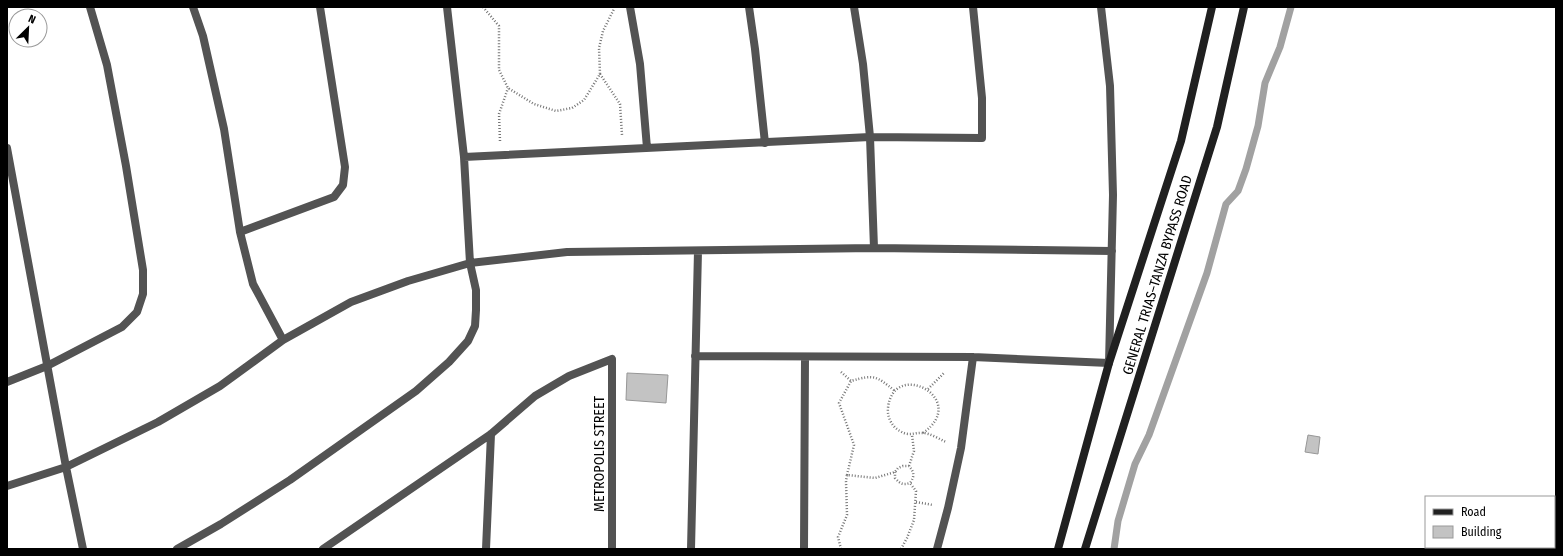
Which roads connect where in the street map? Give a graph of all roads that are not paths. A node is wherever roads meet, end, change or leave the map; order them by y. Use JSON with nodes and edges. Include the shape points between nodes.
{"nodes":[{"id":1,"x":90,"y":7,"type":"edge"},
{"id":2,"x":193,"y":7,"type":"edge"},
{"id":3,"x":320,"y":7,"type":"edge"},
{"id":4,"x":447,"y":7,"type":"edge"},
{"id":5,"x":630,"y":7,"type":"edge"},
{"id":6,"x":749,"y":7,"type":"edge"},
{"id":7,"x":854,"y":7,"type":"edge"},
{"id":8,"x":973,"y":7,"type":"edge"},
{"id":9,"x":1101,"y":7,"type":"edge"},
{"id":10,"x":1212,"y":7,"type":"edge"},
{"id":11,"x":1244,"y":7,"type":"edge"},
{"id":12,"x":870,"y":137,"type":"junction"},
{"id":13,"x":765,"y":143,"type":"junction"},
{"id":14,"x":7,"y":148,"type":"edge"},
{"id":15,"x":647,"y":148,"type":"junction"},
{"id":16,"x":464,"y":157,"type":"junction"},
{"id":17,"x":240,"y":232,"type":"junction"},
{"id":18,"x":874,"y":248,"type":"junction"},
{"id":19,"x":698,"y":251,"type":"junction"},
{"id":20,"x":1112,"y":251,"type":"junction"},
{"id":21,"x":470,"y":263,"type":"junction"},
{"id":22,"x":283,"y":340,"type":"junction"},
{"id":23,"x":695,"y":356,"type":"junction"},
{"id":24,"x":805,"y":357,"type":"junction"},
{"id":25,"x":973,"y":357,"type":"junction"},
{"id":26,"x":1110,"y":363,"type":"junction"},
{"id":27,"x":47,"y":366,"type":"junction"},
{"id":28,"x":7,"y":382,"type":"edge"},
{"id":29,"x":491,"y":434,"type":"junction"},
{"id":30,"x":66,"y":466,"type":"junction"},
{"id":31,"x":7,"y":486,"type":"edge"},
{"id":32,"x":83,"y":549,"type":"edge"},
{"id":33,"x":177,"y":549,"type":"edge"},
{"id":34,"x":324,"y":549,"type":"edge"},
{"id":35,"x":486,"y":549,"type":"edge"},
{"id":36,"x":612,"y":549,"type":"edge"},
{"id":37,"x":691,"y":549,"type":"edge"},
{"id":38,"x":804,"y":549,"type":"edge"},
{"id":39,"x":937,"y":549,"type":"edge"},
{"id":40,"x":1058,"y":549,"type":"edge"},
{"id":41,"x":1085,"y":549,"type":"edge"}],
"edges":[{"from":1,"to":27,"type":"street","via":[[107,65],[126,166],[143,270],[143,294],[137,312],[122,327]]},
{"from":2,"to":17,"type":"street","via":[[203,36],[224,129]]},
{"from":3,"to":17,"type":"street","via":[[345,167],[343,185],[334,197]]},
{"from":4,"to":16,"type":"street"},
{"from":5,"to":15,"type":"street","via":[[640,64]]},
{"from":6,"to":13,"type":"street"},
{"from":7,"to":12,"type":"street","via":[[864,64]]},
{"from":8,"to":12,"type":"street","via":[[982,98],[982,138]]},
{"from":9,"to":20,"type":"street","via":[[1110,86]]},
{"from":10,"to":26,"type":"main road","name":"GENERAL TRIAS–TANZA BYPASS ROAD","via":[[1181,141]]},
{"from":11,"to":41,"type":"main road","name":"GENERAL TRIAS–TANZA BYPASS ROAD","via":[[1217,126]]},
{"from":12,"to":13,"type":"street"},
{"from":12,"to":18,"type":"street"},
{"from":13,"to":15,"type":"street"},
{"from":14,"to":27,"type":"street"},
{"from":15,"to":16,"type":"street"},
{"from":16,"to":21,"type":"street"},
{"from":17,"to":22,"type":"street","via":[[254,284]]},
{"from":18,"to":19,"type":"street"},
{"from":18,"to":20,"type":"street"},
{"from":19,"to":21,"type":"street","via":[[567,252]]},
{"from":19,"to":23,"type":"street"},
{"from":20,"to":26,"type":"street"},
{"from":21,"to":22,"type":"street","via":[[408,281],[351,302]]},
{"from":21,"to":33,"type":"street","via":[[476,290],[474,326],[468,341],[449,362],[416,392],[290,480]]},
{"from":22,"to":30,"type":"street","via":[[220,386],[158,422]]},
{"from":23,"to":24,"type":"street"},
{"from":23,"to":37,"type":"street"},
{"from":24,"to":25,"type":"street"},
{"from":24,"to":38,"type":"street"},
{"from":25,"to":26,"type":"street"},
{"from":25,"to":39,"type":"street","via":[[961,448]]},
{"from":26,"to":40,"type":"main road","name":"GENERAL TRIAS–TANZA BYPASS ROAD"},
{"from":27,"to":28,"type":"street"},
{"from":27,"to":30,"type":"street"},
{"from":29,"to":34,"type":"street"},
{"from":29,"to":35,"type":"street"},
{"from":29,"to":36,"type":"street","name":"METROPOLIS STREET","via":[[535,396],[568,376],[612,359]]},
{"from":30,"to":31,"type":"street"},
{"from":30,"to":32,"type":"street"}]}
